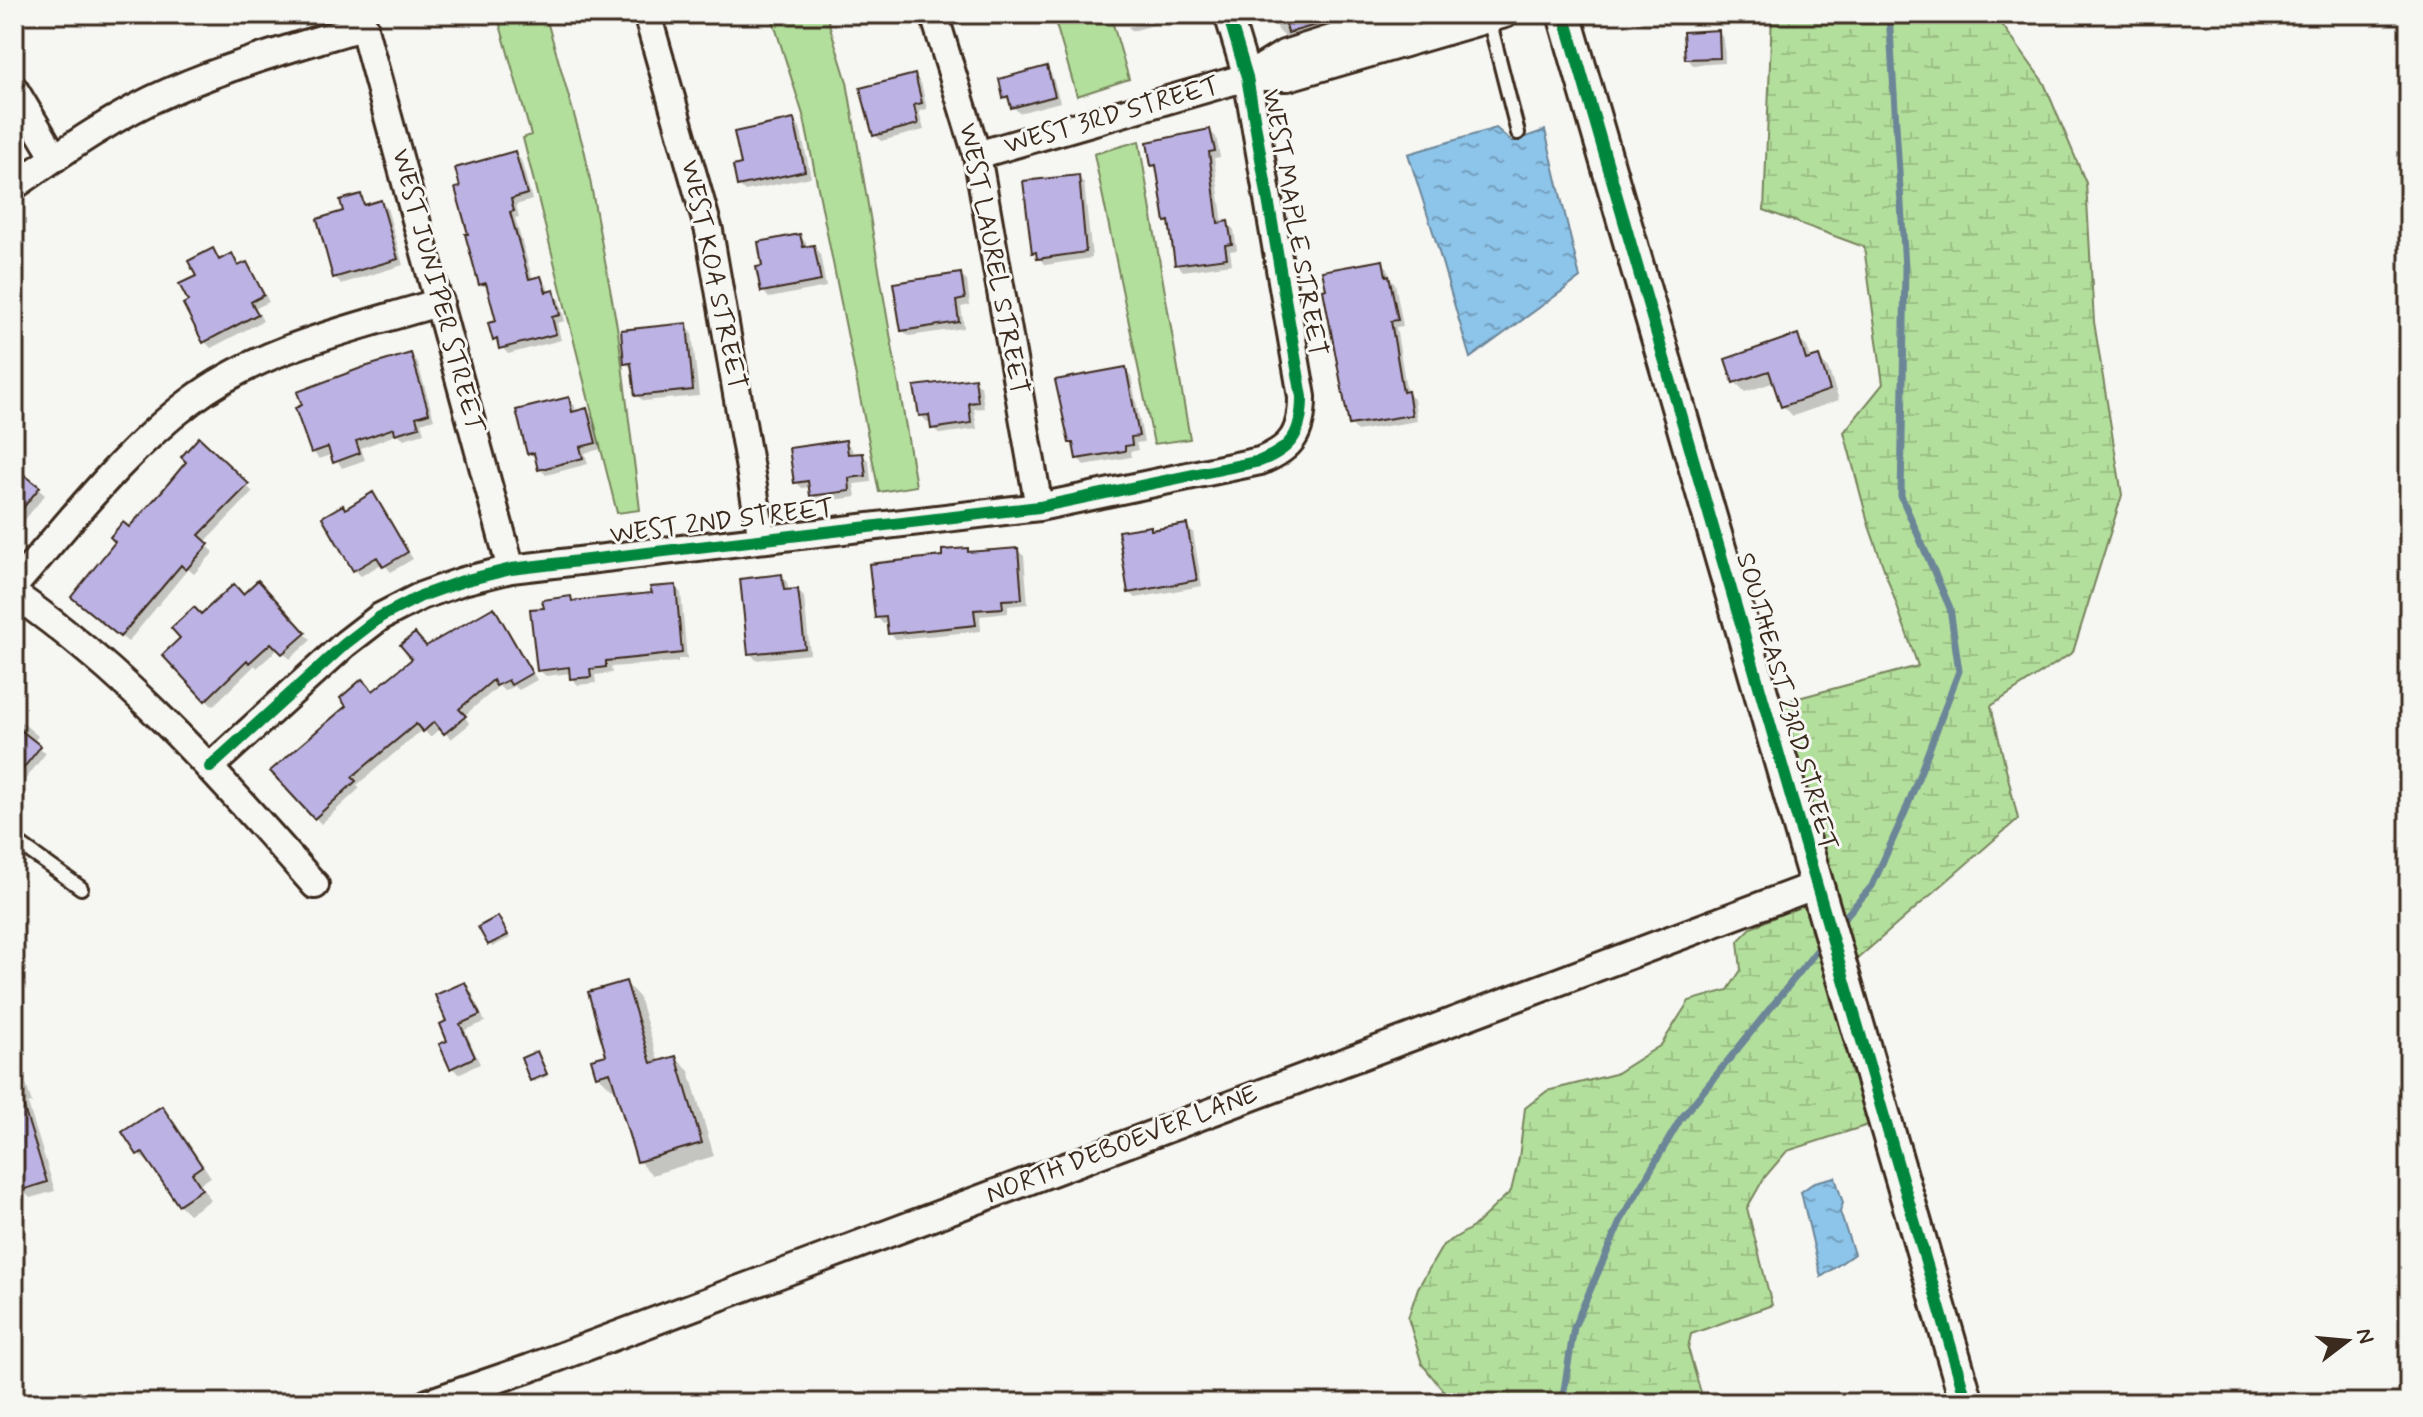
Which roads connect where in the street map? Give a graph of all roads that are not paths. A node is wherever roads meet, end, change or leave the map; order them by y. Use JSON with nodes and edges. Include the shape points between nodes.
{"nodes":[{"id":1,"x":647,"y":14,"type":"edge"},
{"id":2,"x":934,"y":14,"type":"edge"},
{"id":3,"x":1228,"y":14,"type":"edge"},
{"id":4,"x":1411,"y":14,"type":"edge"},
{"id":5,"x":1564,"y":14,"type":"edge"},
{"id":6,"x":1497,"y":16,"type":"edge"},
{"id":7,"x":362,"y":20,"type":"edge"},
{"id":8,"x":1247,"y":77,"type":"junction"},
{"id":9,"x":14,"y":89,"type":"edge"},
{"id":10,"x":1518,"y":133,"type":"dead end"},
{"id":11,"x":977,"y":155,"type":"junction"},
{"id":12,"x":55,"y":158,"type":"junction"},
{"id":13,"x":14,"y":186,"type":"edge"},
{"id":14,"x":440,"y":302,"type":"junction"},
{"id":15,"x":1292,"y":440,"type":"joint"},
{"id":16,"x":1039,"y":507,"type":"junction"},
{"id":17,"x":762,"y":539,"type":"junction"},
{"id":18,"x":511,"y":569,"type":"junction"},
{"id":19,"x":14,"y":586,"type":"edge"},
{"id":20,"x":14,"y":594,"type":"edge"},
{"id":21,"x":210,"y":767,"type":"junction"},
{"id":22,"x":14,"y":840,"type":"edge"},
{"id":23,"x":315,"y":885,"type":"dead end"},
{"id":24,"x":1816,"y":885,"type":"junction"},
{"id":25,"x":81,"y":888,"type":"dead end"},
{"id":26,"x":428,"y":1403,"type":"edge"},
{"id":27,"x":1967,"y":1403,"type":"edge"}],
"edges":[{"from":1,"to":17,"type":"street","name":"WEST KOA STREET","via":[[709,231]]},
{"from":2,"to":11,"type":"street","name":"WEST LAUREL STREET"},
{"from":3,"to":8,"type":"street","name":"WEST MAPLE STREET"},
{"from":4,"to":8,"type":"street","name":"WEST 3RD STREET","via":[[1284,54]]},
{"from":5,"to":24,"type":"street","name":"SOUTHEAST 23RD STREET"},
{"from":6,"to":8,"type":"street","name":"WEST 3RD STREET","via":[[1288,77]]},
{"from":6,"to":10,"type":"lane"},
{"from":7,"to":12,"type":"street","via":[[170,91]]},
{"from":7,"to":14,"type":"street","name":"WEST JUNIPER STREET"},
{"from":8,"to":11,"type":"street","name":"WEST 3RD STREET"},
{"from":8,"to":15,"type":"street","name":"WEST MAPLE STREET","via":[[1302,397],[1302,421]]},
{"from":9,"to":12,"type":"street"},
{"from":11,"to":16,"type":"street","name":"WEST LAUREL STREET"},
{"from":12,"to":13,"type":"street"},
{"from":14,"to":18,"type":"street","name":"WEST JUNIPER STREET"},
{"from":14,"to":19,"type":"street","via":[[307,343],[247,367],[193,399],[141,442]]},
{"from":15,"to":16,"type":"street","name":"WEST 2ND STREET","via":[[1260,461]]},
{"from":16,"to":17,"type":"street","name":"WEST 2ND STREET"},
{"from":17,"to":18,"type":"street","name":"WEST 2ND STREET"},
{"from":18,"to":21,"type":"street","name":"WEST 2ND STREET","via":[[421,596],[380,617]]},
{"from":20,"to":21,"type":"street","via":[[116,672]]},
{"from":21,"to":23,"type":"street"},
{"from":22,"to":25,"type":"lane"},
{"from":24,"to":26,"type":"street","name":"NORTH DEBOEVER LANE"},
{"from":24,"to":27,"type":"street","name":"SOUTHEAST 23RD STREET"}]}
